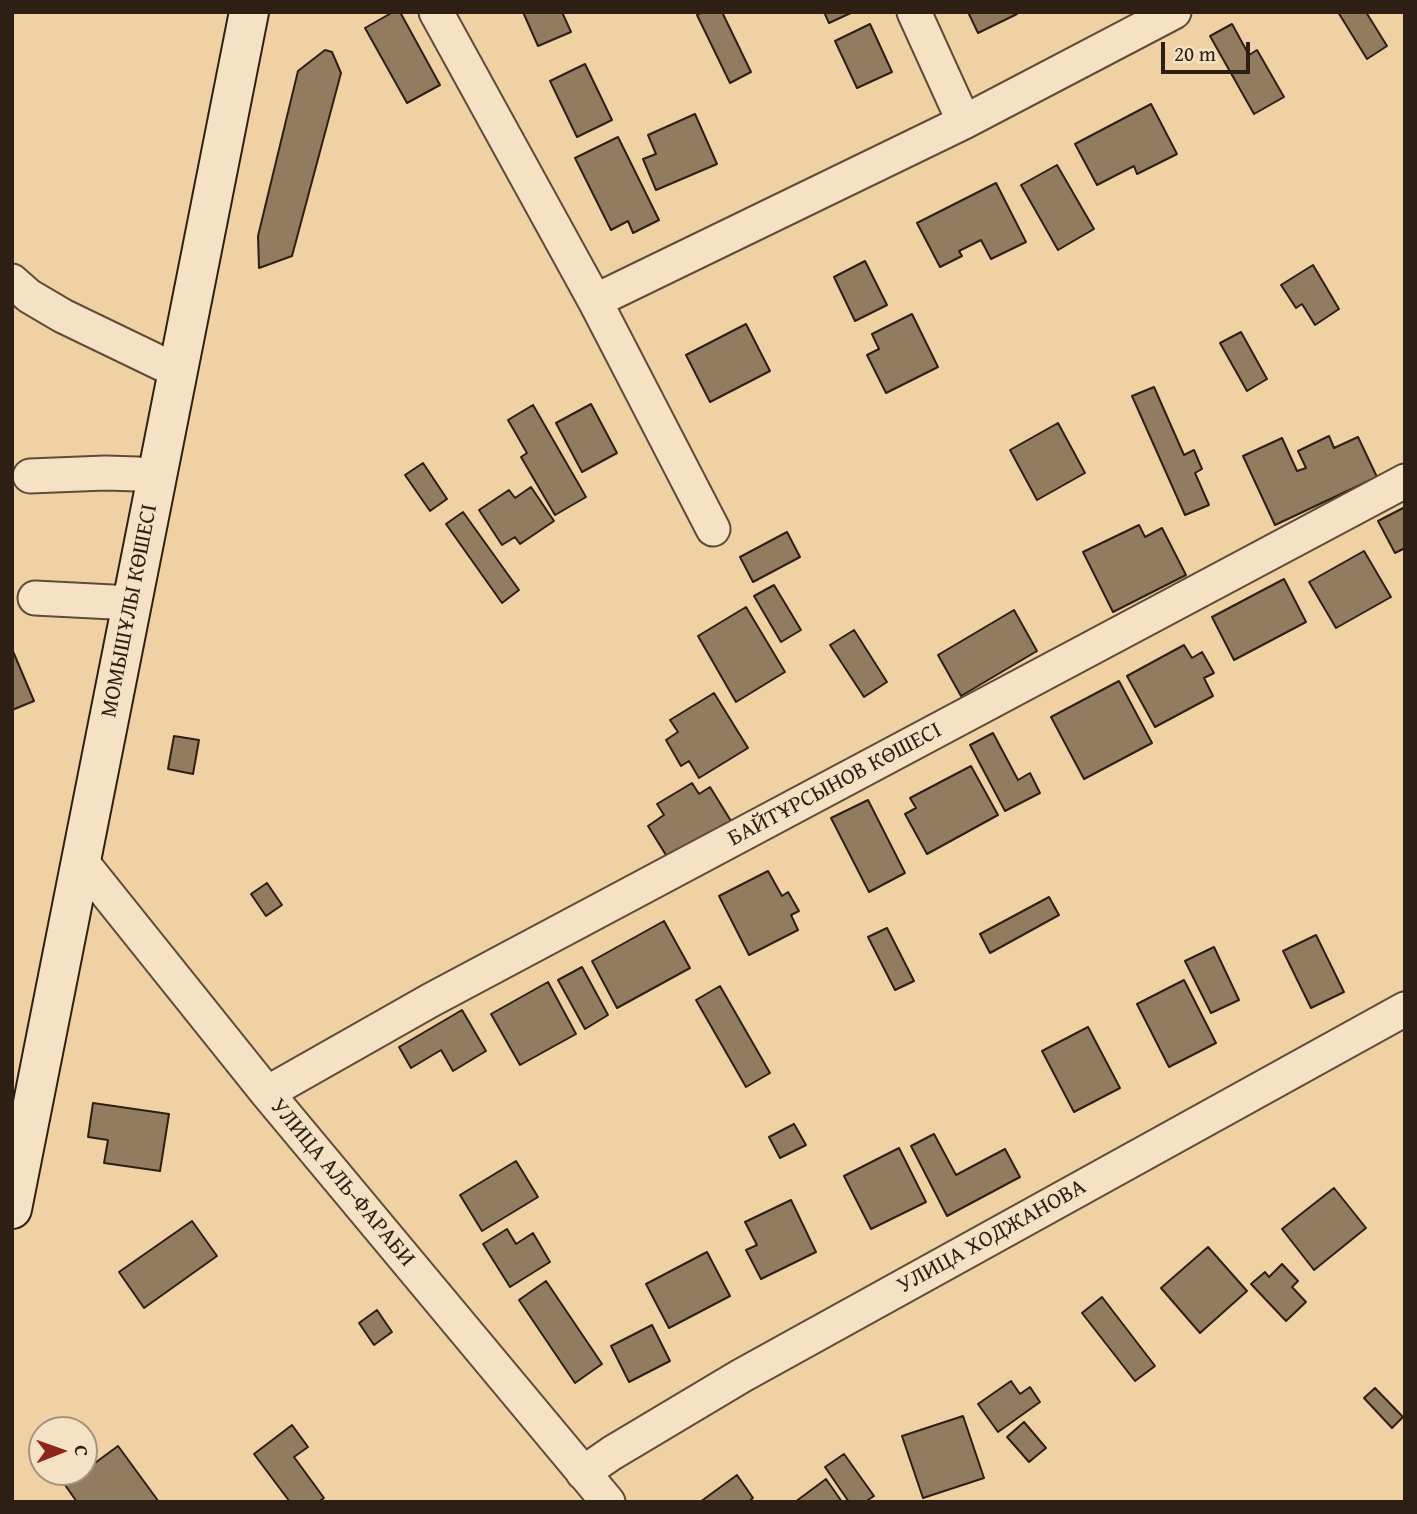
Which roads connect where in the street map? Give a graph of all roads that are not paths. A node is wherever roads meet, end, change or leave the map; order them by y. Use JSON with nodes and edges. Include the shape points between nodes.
{"nodes":[{"id":1,"x":249,"y":12,"type":"edge"},
{"id":2,"x":436,"y":12,"type":"edge"},
{"id":3,"x":914,"y":12,"type":"edge"},
{"id":4,"x":1174,"y":12,"type":"edge"},
{"id":5,"x":964,"y":122,"type":"junction"},
{"id":6,"x":12,"y":281,"type":"edge"},
{"id":7,"x":595,"y":301,"type":"junction"},
{"id":8,"x":177,"y":370,"type":"junction"},
{"id":9,"x":30,"y":476,"type":"dead end"},
{"id":10,"x":156,"y":480,"type":"junction"},
{"id":11,"x":1405,"y":481,"type":"edge"},
{"id":12,"x":713,"y":529,"type":"dead end"},
{"id":13,"x":35,"y":598,"type":"dead end"},
{"id":14,"x":132,"y":603,"type":"junction"},
{"id":15,"x":81,"y":861,"type":"junction"},
{"id":16,"x":1405,"y":1009,"type":"edge"},
{"id":17,"x":267,"y":1093,"type":"junction"},
{"id":18,"x":12,"y":1209,"type":"edge"},
{"id":19,"x":595,"y":1492,"type":"edge"}],
"edges":[{"from":1,"to":8,"type":"main road","name":"МОМЫШҰЛЫ КӨШЕСІ"},
{"from":2,"to":7,"type":"street"},
{"from":3,"to":5,"type":"street"},
{"from":4,"to":5,"type":"street"},
{"from":5,"to":7,"type":"street"},
{"from":6,"to":8,"type":"street","via":[[63,316]]},
{"from":7,"to":12,"type":"street"},
{"from":8,"to":10,"type":"main road","name":"МОМЫШҰЛЫ КӨШЕСІ"},
{"from":9,"to":10,"type":"street","via":[[138,474]]},
{"from":10,"to":14,"type":"main road","name":"МОМЫШҰЛЫ КӨШЕСІ"},
{"from":11,"to":17,"type":"street","name":"БАЙТҰРСЫНОВ КӨШЕСІ","via":[[431,1000]]},
{"from":13,"to":14,"type":"street"},
{"from":14,"to":15,"type":"main road","name":"МОМЫШҰЛЫ КӨШЕСІ"},
{"from":15,"to":17,"type":"street","name":"УЛИЦА АЛЬ-ФАРАБИ"},
{"from":15,"to":18,"type":"main road","name":"МОМЫШҰЛЫ КӨШЕСІ"},
{"from":16,"to":19,"type":"street","name":"УЛИЦА ХОДЖАНОВА","via":[[741,1376],[612,1453]]},
{"from":17,"to":19,"type":"street","name":"УЛИЦА АЛЬ-ФАРАБИ"}]}
